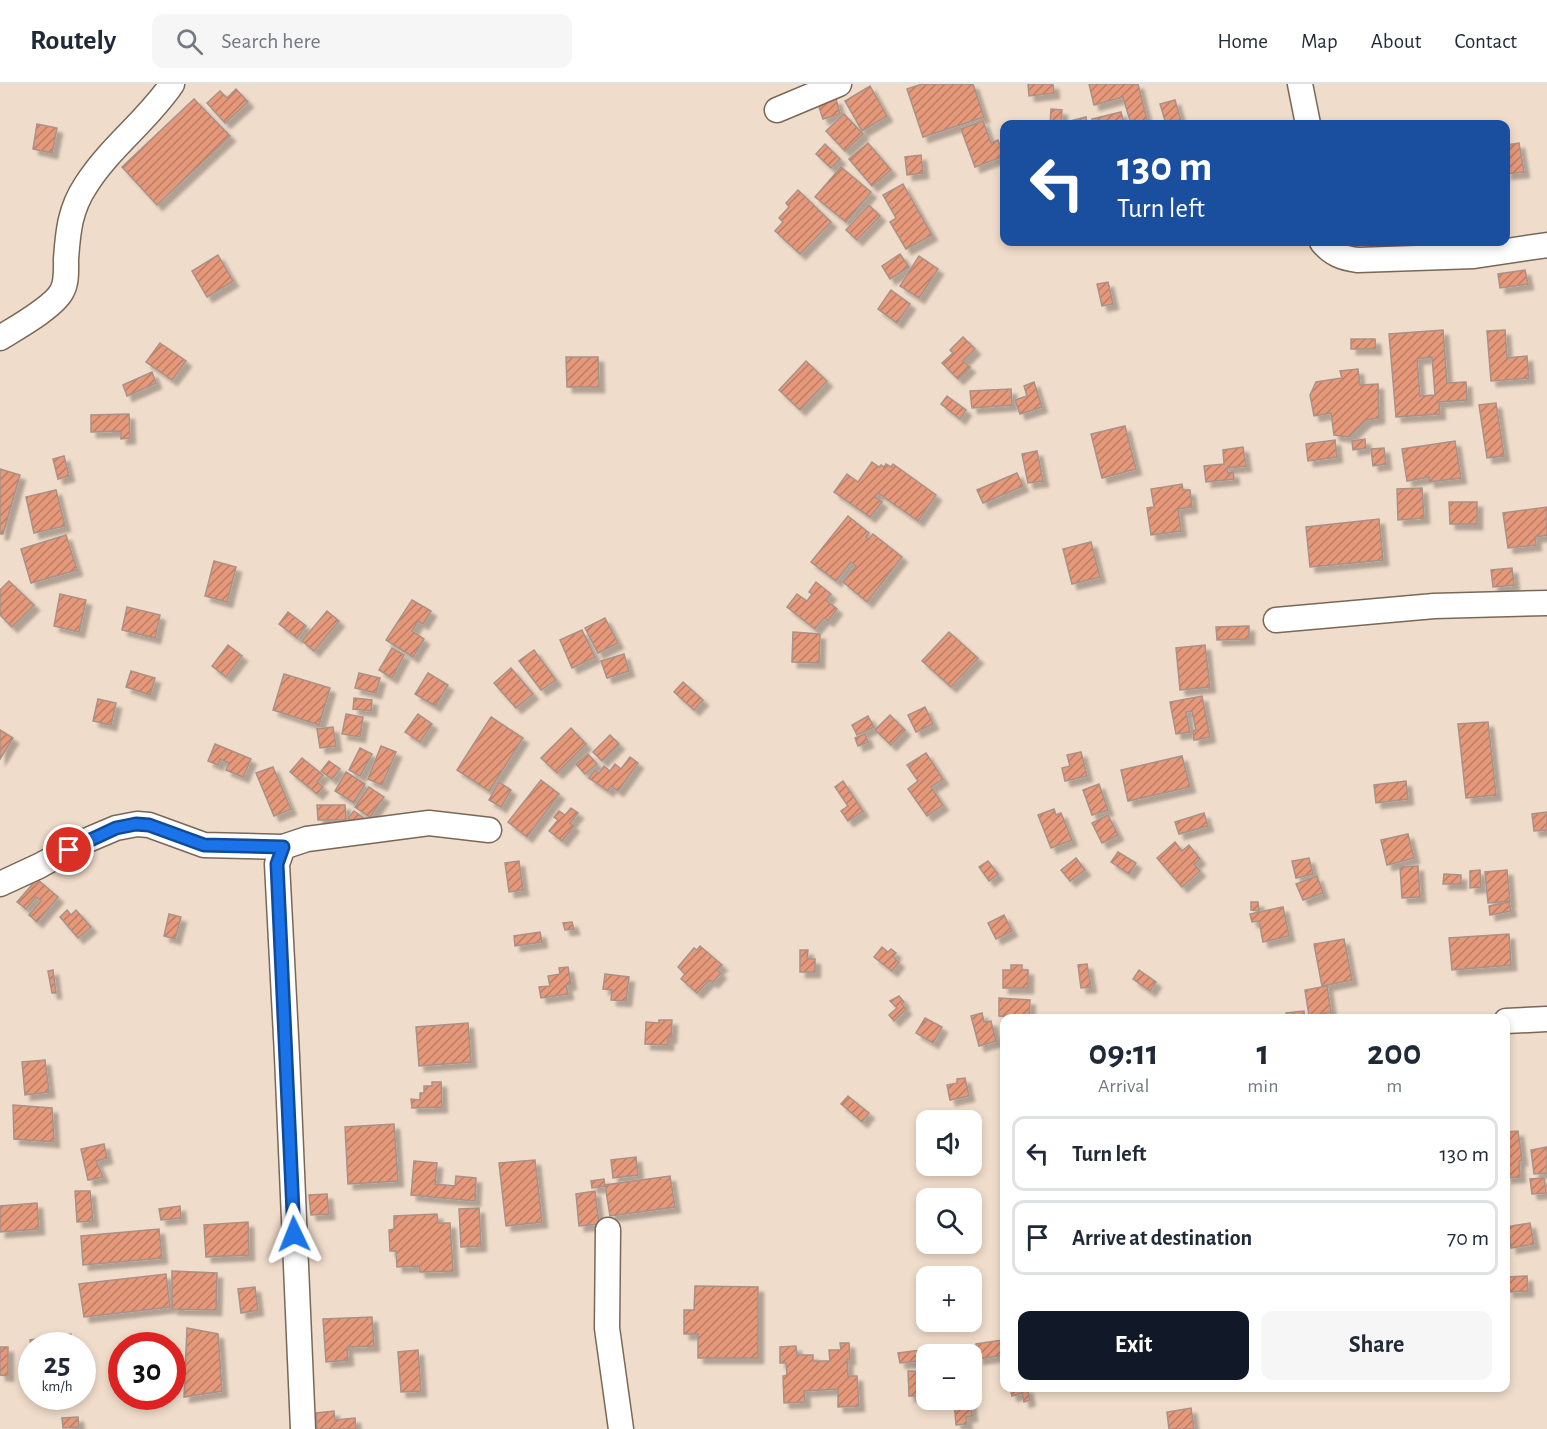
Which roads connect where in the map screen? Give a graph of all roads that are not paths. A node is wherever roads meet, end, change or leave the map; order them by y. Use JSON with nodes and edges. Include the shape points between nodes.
{"nodes":[{"id":1,"x":172,"y":84,"type":"edge"},
{"id":2,"x":839,"y":84,"type":"edge"},
{"id":3,"x":1300,"y":84,"type":"edge"},
{"id":4,"x":777,"y":110,"type":"dead end"},
{"id":5,"x":1307,"y":120,"type":"edge"},
{"id":6,"x":1547,"y":245,"type":"edge"},
{"id":7,"x":1326,"y":246,"type":"edge"},
{"id":8,"x":0,"y":338,"type":"edge"},
{"id":9,"x":1547,"y":603,"type":"edge"},
{"id":10,"x":1276,"y":620,"type":"dead end"},
{"id":11,"x":489,"y":830,"type":"dead end"},
{"id":12,"x":283,"y":847,"type":"junction"},
{"id":13,"x":0,"y":884,"type":"edge"},
{"id":14,"x":1547,"y":1019,"type":"edge"},
{"id":15,"x":1510,"y":1022,"type":"edge"},
{"id":16,"x":608,"y":1230,"type":"dead end"},
{"id":17,"x":303,"y":1429,"type":"edge"},
{"id":18,"x":621,"y":1429,"type":"edge"}],
"edges":[{"from":1,"to":8,"type":"street","via":[[104,159],[74,206],[68,225],[62,292],[35,316]]},
{"from":2,"to":4,"type":"street"},
{"from":3,"to":5,"type":"street"},
{"from":6,"to":7,"type":"street","via":[[1474,256],[1358,260],[1342,258]]},
{"from":9,"to":10,"type":"street","via":[[1434,606]]},
{"from":11,"to":12,"type":"street","via":[[429,822],[308,839]]},
{"from":12,"to":13,"type":"street","via":[[204,845],[136,824],[84,842]]},
{"from":12,"to":17,"type":"street","via":[[277,864]]},
{"from":14,"to":15,"type":"street"},
{"from":16,"to":18,"type":"street","via":[[607,1328]]}]}
